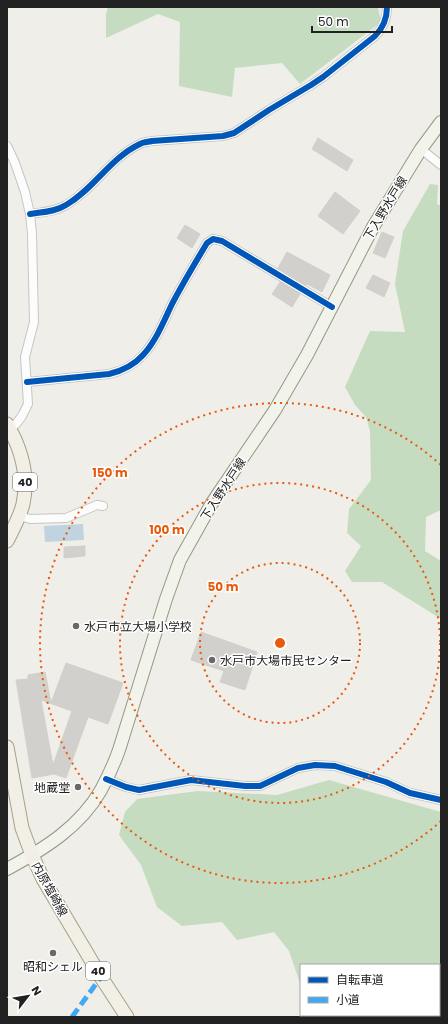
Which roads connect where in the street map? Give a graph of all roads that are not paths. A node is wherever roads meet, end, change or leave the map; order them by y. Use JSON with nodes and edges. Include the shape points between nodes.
{"nodes":[{"id":1,"x":387,"y":7,"type":"edge"},
{"id":2,"x":441,"y":122,"type":"edge"},
{"id":3,"x":7,"y":146,"type":"edge"},
{"id":4,"x":421,"y":149,"type":"junction"},
{"id":5,"x":441,"y":165,"type":"edge"},
{"id":6,"x":30,"y":214,"type":"junction"},
{"id":7,"x":332,"y":307,"type":"junction"},
{"id":8,"x":27,"y":382,"type":"junction"},
{"id":9,"x":8,"y":426,"type":"edge"},
{"id":10,"x":103,"y":506,"type":"dead end"},
{"id":11,"x":19,"y":516,"type":"junction"},
{"id":12,"x":7,"y":541,"type":"edge"},
{"id":13,"x":7,"y":747,"type":"edge"},
{"id":14,"x":106,"y":779,"type":"junction"},
{"id":15,"x":441,"y":800,"type":"edge"},
{"id":16,"x":32,"y":856,"type":"junction"},
{"id":17,"x":7,"y":869,"type":"edge"},
{"id":18,"x":127,"y":1017,"type":"edge"}],
"edges":[{"from":1,"to":6,"type":"street","via":[[382,29],[375,36],[323,77],[234,133],[141,143],[123,154],[83,193],[65,206]]},
{"from":2,"to":4,"type":"main road","name":"下入野水戸線"},
{"from":3,"to":6,"type":"street","via":[[25,192]]},
{"from":4,"to":5,"type":"street"},
{"from":4,"to":7,"type":"main road","name":"下入野水戸線","via":[[373,227]]},
{"from":6,"to":8,"type":"street","via":[[34,322],[25,357]]},
{"from":7,"to":8,"type":"street","via":[[222,241],[213,239],[207,243],[154,340],[135,363],[109,374]]},
{"from":7,"to":14,"type":"main road","name":"下入野水戸線","via":[[278,405],[212,503],[180,560],[119,750]]},
{"from":8,"to":9,"type":"street","via":[[28,404],[16,424]]},
{"from":9,"to":11,"type":"main road","number":"40","via":[[24,466],[24,497]]},
{"from":10,"to":11,"type":"street","via":[[97,505],[66,518],[30,519]]},
{"from":11,"to":12,"type":"main road","number":"40"},
{"from":13,"to":16,"type":"main road","name":"内原塩崎線","number":"40","via":[[22,828]]},
{"from":14,"to":15,"type":"street","via":[[139,790],[191,780],[260,786],[298,768],[315,765],[335,766],[386,782],[410,793]]},
{"from":14,"to":16,"type":"main road","name":"下入野水戸線","via":[[95,800],[80,818]]},
{"from":16,"to":17,"type":"main road","name":"下入野水戸線"},
{"from":16,"to":18,"type":"main road","name":"内原塩崎線","number":"40","via":[[101,977]]}]}
